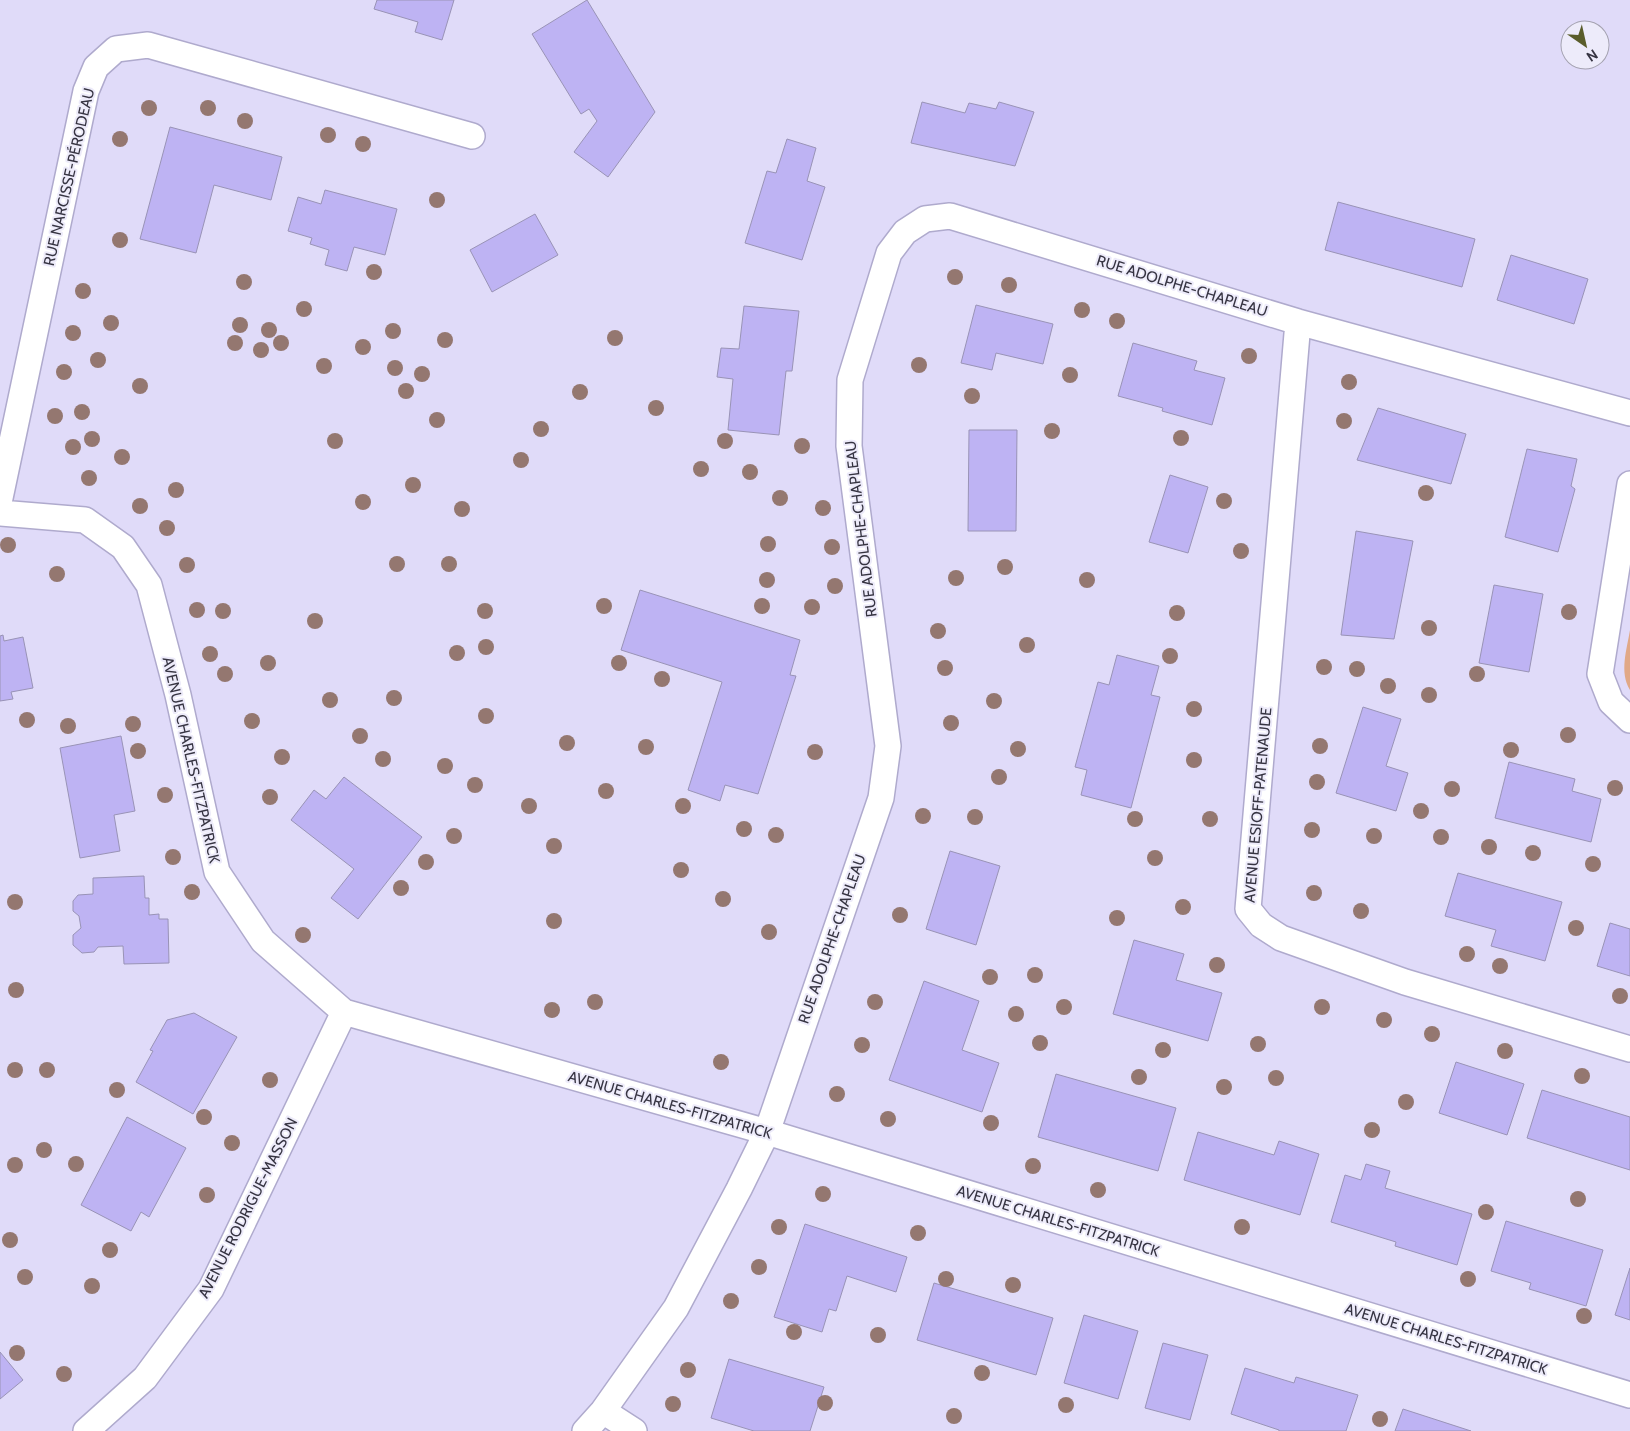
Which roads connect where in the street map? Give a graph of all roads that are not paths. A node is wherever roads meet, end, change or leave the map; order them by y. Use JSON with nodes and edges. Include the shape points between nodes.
{"nodes":[{"id":1,"x":472,"y":136,"type":"dead end"},
{"id":2,"x":1298,"y":322,"type":"junction"},
{"id":3,"x":1630,"y":413,"type":"edge"},
{"id":4,"x":1630,"y":484,"type":"edge"},
{"id":5,"x":0,"y":498,"type":"edge"},
{"id":6,"x":0,"y":513,"type":"edge"},
{"id":7,"x":1630,"y":720,"type":"edge"},
{"id":8,"x":344,"y":1012,"type":"junction"},
{"id":9,"x":1630,"y":1049,"type":"edge"},
{"id":10,"x":766,"y":1132,"type":"junction"},
{"id":11,"x":1630,"y":1395,"type":"edge"},
{"id":12,"x":603,"y":1411,"type":"junction"},
{"id":13,"x":86,"y":1431,"type":"edge"},
{"id":14,"x":585,"y":1431,"type":"edge"},
{"id":15,"x":634,"y":1431,"type":"edge"}],
"edges":[{"from":1,"to":5,"type":"street","name":"RUE NARCISSE-PÉRODEAU","via":[[148,45],[116,50],[96,67],[86,91]]},
{"from":2,"to":3,"type":"street","name":"RUE ADOLPHE-CHAPLEAU"},
{"from":2,"to":9,"type":"street","name":"AVENUE ESIOFF-PATENAUDE","via":[[1248,909],[1261,925],[1281,938],[1405,982]]},
{"from":2,"to":10,"type":"street","name":"RUE ADOLPHE-CHAPLEAU","via":[[950,216],[924,219],[905,232],[889,253],[850,380],[849,446],[888,746],[881,798]]},
{"from":4,"to":7,"type":"street","via":[[1600,674],[1611,702]]},
{"from":6,"to":8,"type":"street","name":"AVENUE CHARLES-FITZPATRICK","via":[[85,520],[123,547],[149,585],[178,695],[217,872],[263,941]]},
{"from":8,"to":10,"type":"street","name":"AVENUE CHARLES-FITZPATRICK"},
{"from":8,"to":13,"type":"street","name":"AVENUE RODRIGUE-MASSON","via":[[211,1289],[145,1378]]},
{"from":10,"to":11,"type":"street","name":"AVENUE CHARLES-FITZPATRICK"},
{"from":10,"to":12,"type":"street","name":"RUE ADOLPHE-CHAPLEAU","via":[[676,1308]]},
{"from":12,"to":14,"type":"street","name":"RUE ADOLPHE-CHAPLEAU"},
{"from":12,"to":15,"type":"street"}]}
